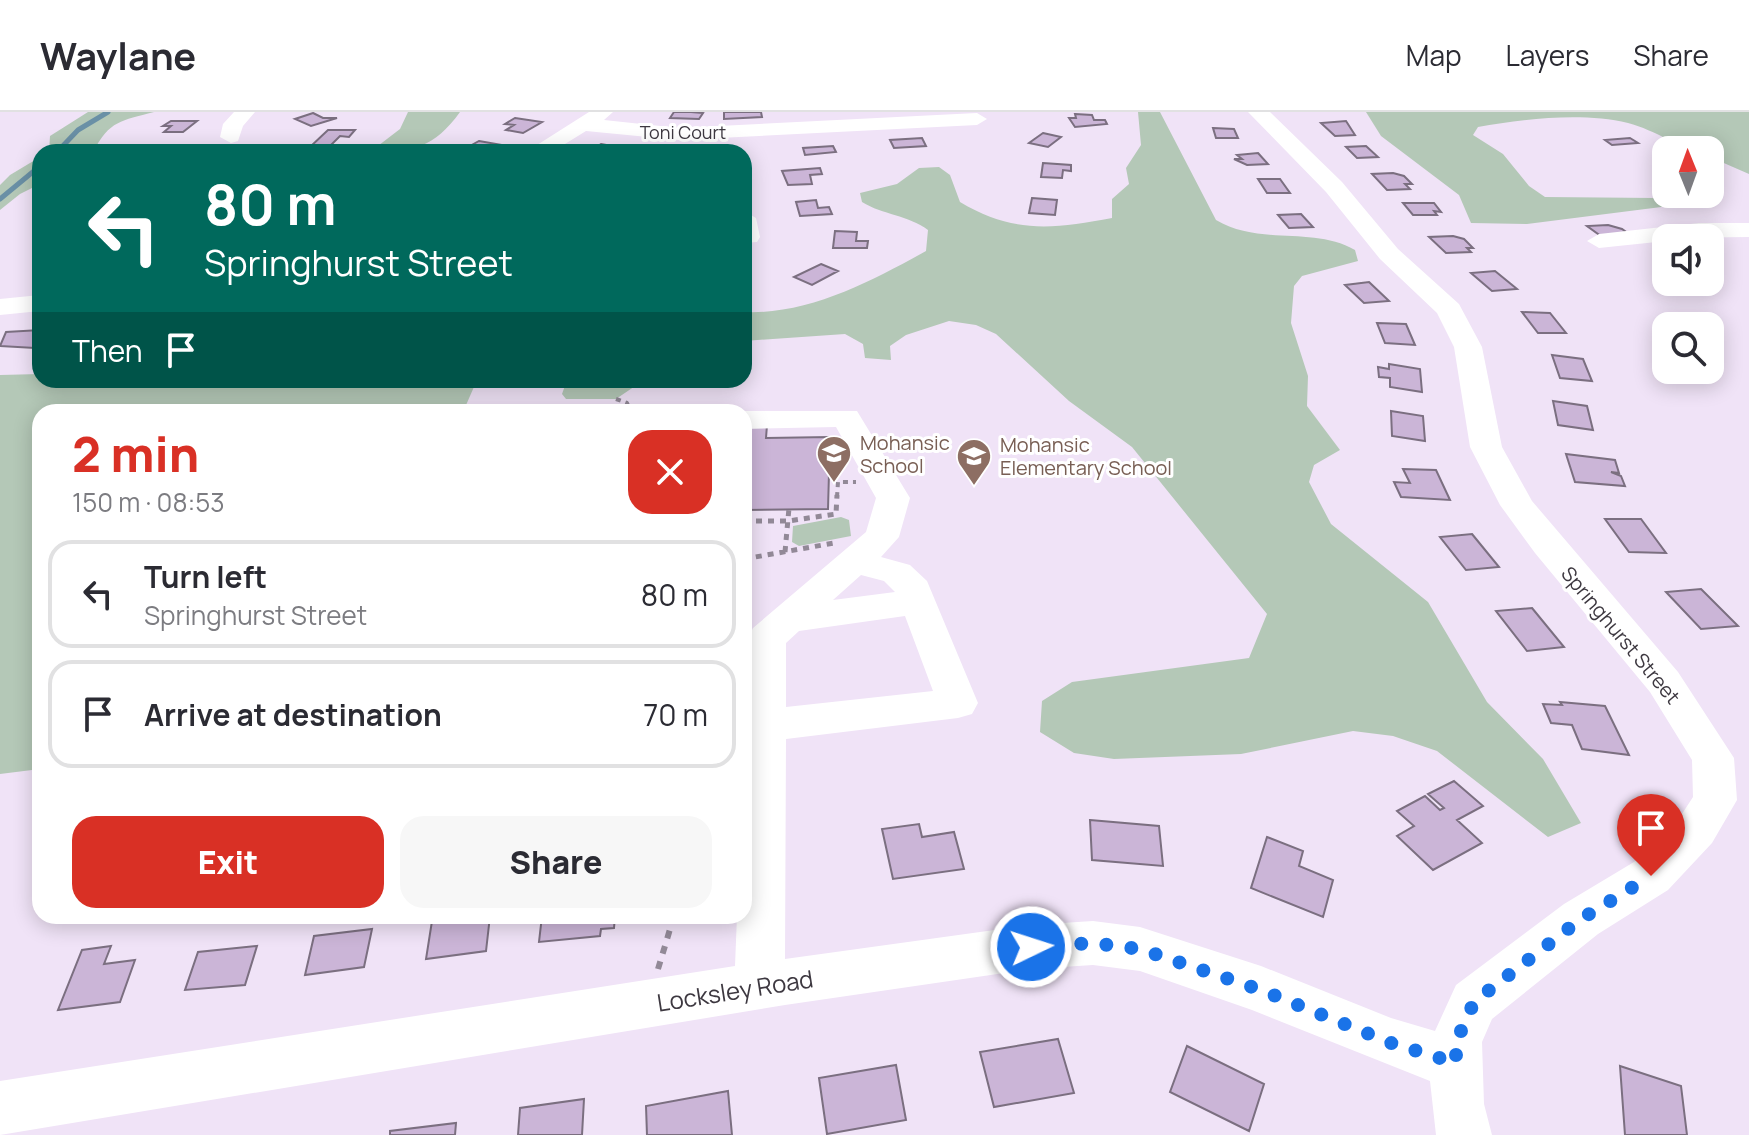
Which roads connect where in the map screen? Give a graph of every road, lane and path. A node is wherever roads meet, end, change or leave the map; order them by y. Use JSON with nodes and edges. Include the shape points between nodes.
{"nodes":[{"id":1,"x":245,"y":112,"type":"edge"},
{"id":2,"x":603,"y":112,"type":"edge"},
{"id":3,"x":1258,"y":112,"type":"edge"},
{"id":4,"x":977,"y":119,"type":"dead end"},
{"id":5,"x":580,"y":124,"type":"junction"},
{"id":6,"x":231,"y":137,"type":"dead end"},
{"id":7,"x":726,"y":142,"type":"edge"},
{"id":8,"x":549,"y":144,"type":"edge"},
{"id":9,"x":1749,"y":230,"type":"edge"},
{"id":10,"x":1599,"y":241,"type":"dead end"},
{"id":11,"x":32,"y":304,"type":"edge"},
{"id":12,"x":0,"y":307,"type":"edge"},
{"id":13,"x":616,"y":399,"type":"dead end"},
{"id":14,"x":627,"y":404,"type":"edge"},
{"id":15,"x":752,"y":419,"type":"edge"},
{"id":16,"x":851,"y":468,"type":"dead end"},
{"id":17,"x":830,"y":482,"type":"dead end"},
{"id":18,"x":838,"y":482,"type":"junction"},
{"id":19,"x":858,"y":482,"type":"junction"},
{"id":20,"x":864,"y":494,"type":"dead end"},
{"id":21,"x":789,"y":508,"type":"dead end"},
{"id":22,"x":752,"y":521,"type":"edge"},
{"id":23,"x":788,"y":521,"type":"junction"},
{"id":24,"x":851,"y":551,"type":"junction"},
{"id":25,"x":785,"y":552,"type":"junction"},
{"id":26,"x":752,"y":558,"type":"edge"},
{"id":27,"x":919,"y":602,"type":"junction"},
{"id":28,"x":767,"y":630,"type":"edge"},
{"id":29,"x":754,"y":727,"type":"edge"},
{"id":30,"x":672,"y":924,"type":"edge"},
{"id":31,"x":760,"y":986,"type":"junction"},
{"id":32,"x":627,"y":1007,"type":"junction"},
{"id":33,"x":1456,"y":1063,"type":"junction"},
{"id":34,"x":0,"y":1108,"type":"edge"},
{"id":35,"x":1464,"y":1135,"type":"edge"}],
"edges":[{"from":1,"to":6,"type":"street","via":[[233,124]]},
{"from":2,"to":5,"type":"street"},
{"from":3,"to":33,"type":"street","name":"Springhurst Street","via":[[1334,187],[1389,254],[1449,310],[1468,347],[1486,447],[1517,505],[1664,682],[1713,758],[1715,800],[1696,830],[1651,876],[1581,919],[1474,1002],[1456,1042]]},
{"from":4,"to":7,"type":"street","name":"Toni Court"},
{"from":5,"to":7,"type":"street","name":"Toni Court"},
{"from":5,"to":8,"type":"street"},
{"from":9,"to":10,"type":"street"},
{"from":11,"to":12,"type":"street"},
{"from":13,"to":14,"type":"path"},
{"from":15,"to":24,"type":"street","via":[[837,403],[893,498],[882,537]]},
{"from":16,"to":19,"type":"path"},
{"from":17,"to":18,"type":"path"},
{"from":18,"to":19,"type":"path"},
{"from":18,"to":23,"type":"path","via":[[836,514]]},
{"from":19,"to":20,"type":"path"},
{"from":21,"to":23,"type":"path"},
{"from":22,"to":23,"type":"path"},
{"from":23,"to":25,"type":"path"},
{"from":24,"to":25,"type":"path"},
{"from":24,"to":27,"type":"street","via":[[897,573]]},
{"from":24,"to":28,"type":"street"},
{"from":25,"to":26,"type":"path"},
{"from":27,"to":28,"type":"street"},
{"from":27,"to":29,"type":"street","via":[[958,703]]},
{"from":28,"to":29,"type":"street"},
{"from":29,"to":31,"type":"street"},
{"from":30,"to":32,"type":"path","via":[[658,969],[627,977]]},
{"from":31,"to":32,"type":"street","name":"Locksley Road"},
{"from":31,"to":33,"type":"street","name":"Locksley Road","via":[[1093,943],[1140,949]]},
{"from":32,"to":34,"type":"street","name":"Locksley Road"},
{"from":33,"to":35,"type":"street","name":"Springhurst Street"}]}
